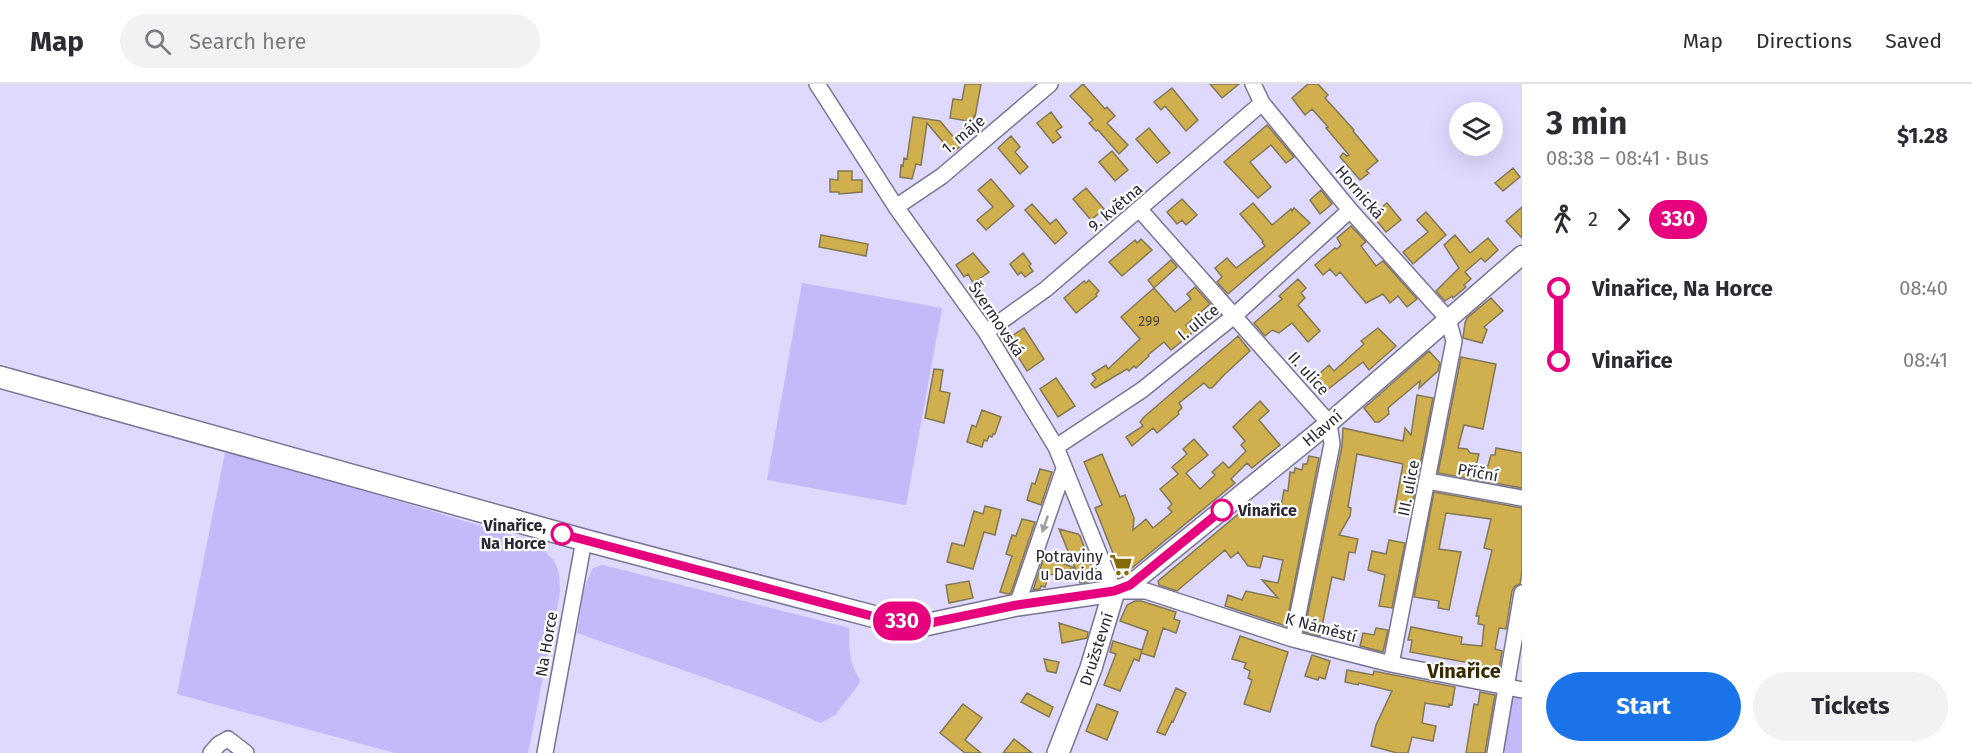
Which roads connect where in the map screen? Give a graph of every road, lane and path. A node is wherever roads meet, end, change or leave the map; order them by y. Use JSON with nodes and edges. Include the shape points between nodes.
{"nodes":[{"id":1,"x":818,"y":84,"type":"edge"},
{"id":2,"x":1050,"y":84,"type":"edge"},
{"id":3,"x":1253,"y":84,"type":"edge"},
{"id":4,"x":1262,"y":104,"type":"junction"},
{"id":5,"x":896,"y":207,"type":"junction"},
{"id":6,"x":1140,"y":210,"type":"junction"},
{"id":7,"x":1350,"y":210,"type":"junction"},
{"id":8,"x":1522,"y":255,"type":"edge"},
{"id":9,"x":1234,"y":316,"type":"junction"},
{"id":10,"x":1448,"y":319,"type":"junction"},
{"id":11,"x":987,"y":332,"type":"junction"},
{"id":12,"x":0,"y":377,"type":"edge"},
{"id":13,"x":1329,"y":423,"type":"junction"},
{"id":14,"x":1056,"y":447,"type":"junction"},
{"id":15,"x":1064,"y":469,"type":"junction"},
{"id":16,"x":1428,"y":481,"type":"junction"},
{"id":17,"x":1522,"y":498,"type":"edge"},
{"id":18,"x":584,"y":540,"type":"junction"},
{"id":19,"x":1114,"y":591,"type":"junction"},
{"id":20,"x":1522,"y":593,"type":"edge"},
{"id":21,"x":1017,"y":605,"type":"junction"},
{"id":22,"x":1293,"y":639,"type":"junction"},
{"id":23,"x":1391,"y":664,"type":"junction"},
{"id":24,"x":1507,"y":687,"type":"junction"},
{"id":25,"x":1522,"y":690,"type":"edge"},
{"id":26,"x":211,"y":753,"type":"edge"},
{"id":27,"x":246,"y":753,"type":"edge"},
{"id":28,"x":545,"y":753,"type":"edge"},
{"id":29,"x":1058,"y":753,"type":"edge"},
{"id":30,"x":1495,"y":753,"type":"edge"}],
"edges":[{"from":1,"to":5,"type":"street","name":"Švermovská"},
{"from":2,"to":5,"type":"street","name":"1. máje","via":[[942,176]]},
{"from":3,"to":4,"type":"street","name":"Hornická"},
{"from":4,"to":6,"type":"street","name":"9. května"},
{"from":4,"to":7,"type":"street","name":"Hornická"},
{"from":5,"to":11,"type":"street","name":"Švermovská"},
{"from":6,"to":9,"type":"street","name":"II. ulice"},
{"from":6,"to":11,"type":"street","name":"9. května","via":[[1046,289]]},
{"from":7,"to":9,"type":"street","name":"I. ulice"},
{"from":7,"to":10,"type":"street","name":"Hornická"},
{"from":8,"to":10,"type":"street","name":"Hlavní"},
{"from":9,"to":13,"type":"street","name":"II. ulice"},
{"from":9,"to":14,"type":"street","name":"I. ulice","via":[[1142,390]]},
{"from":10,"to":13,"type":"street","name":"Hlavní"},
{"from":10,"to":16,"type":"street","name":"III. ulice","via":[[1454,341]]},
{"from":11,"to":14,"type":"street","name":"Švermovská"},
{"from":12,"to":18,"type":"main road","name":"Družstevní"},
{"from":13,"to":19,"type":"street","name":"Hlavní","via":[[1130,585]]},
{"from":13,"to":22,"type":"street","via":[[1332,444]]},
{"from":14,"to":15,"type":"street","name":"Švermovská"},
{"from":15,"to":19,"type":"street","name":"Švermovská"},
{"from":15,"to":21,"type":"street","one_way":true},
{"from":16,"to":17,"type":"street","name":"Příční"},
{"from":16,"to":23,"type":"street","name":"III. ulice"},
{"from":18,"to":21,"type":"main road","name":"Družstevní","via":[[887,620],[925,624]]},
{"from":18,"to":28,"type":"street","name":"Na Horce"},
{"from":19,"to":21,"type":"main road","name":"Družstevní"},
{"from":19,"to":22,"type":"street","name":"K Náměstí","via":[[1146,591]]},
{"from":19,"to":29,"type":"main road","name":"Družstevní","via":[[1091,668]]},
{"from":20,"to":24,"type":"street"},
{"from":22,"to":23,"type":"street","name":"K Náměstí"},
{"from":23,"to":24,"type":"street","name":"K Náměstí"},
{"from":24,"to":25,"type":"street","name":"K Náměstí"},
{"from":24,"to":30,"type":"street"},
{"from":26,"to":27,"type":"street","via":[[228,739]]}]}
